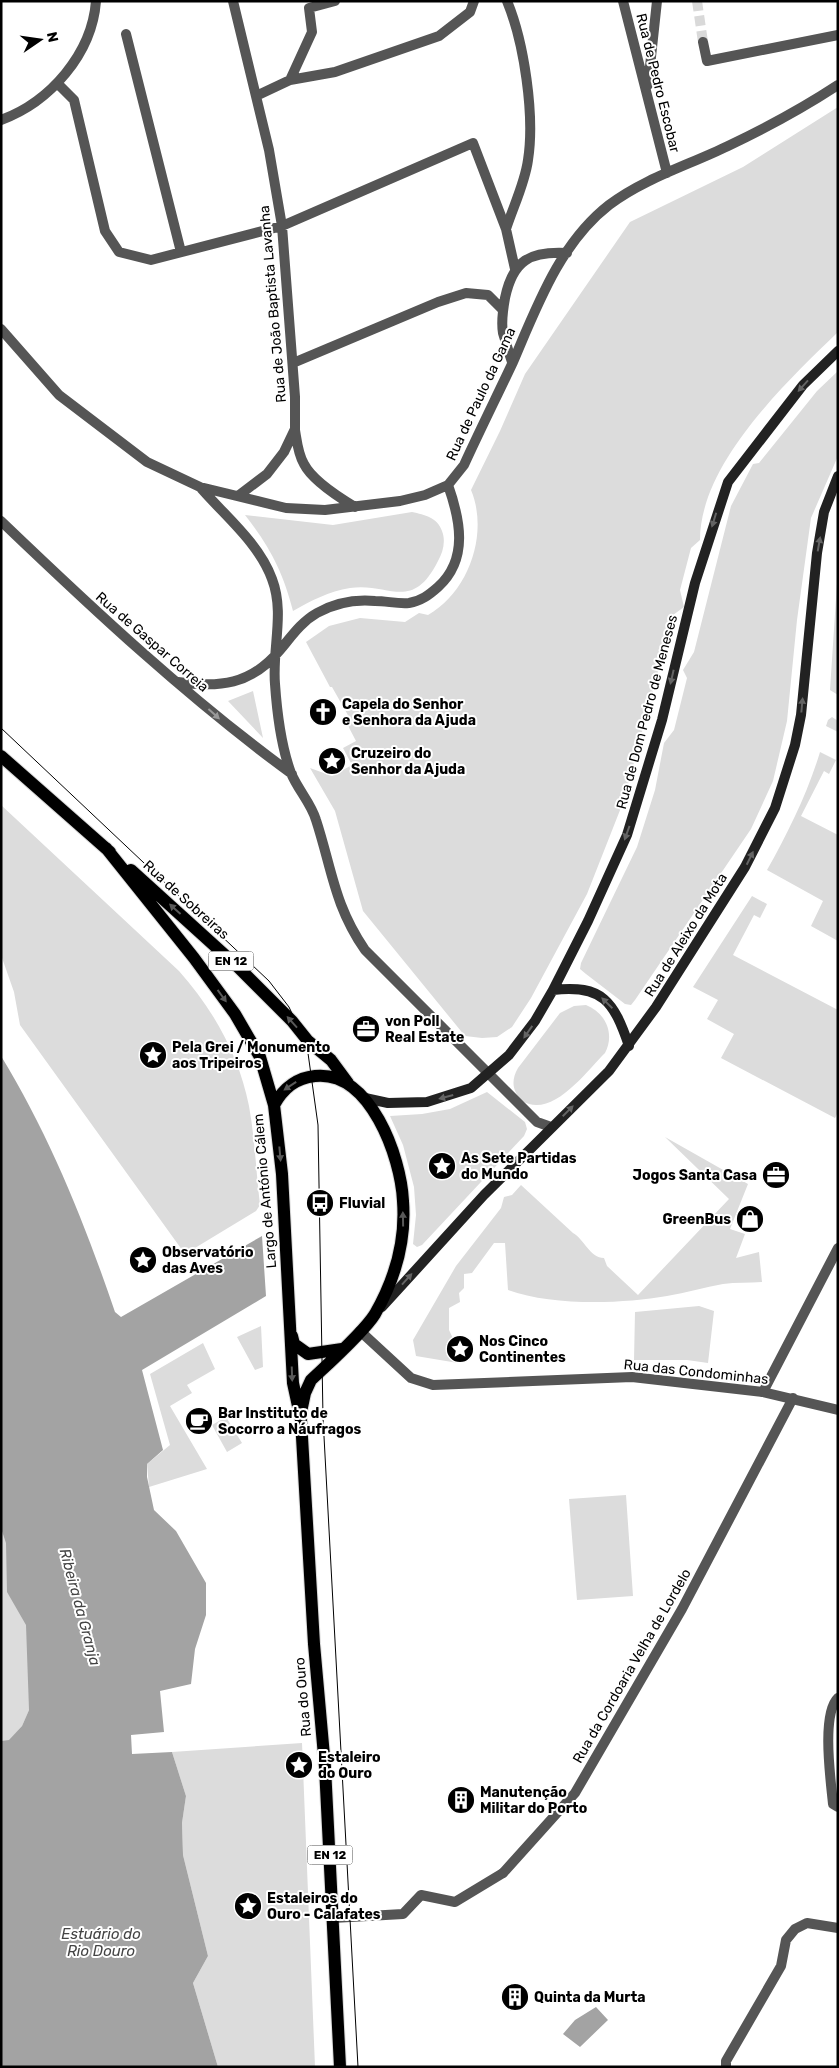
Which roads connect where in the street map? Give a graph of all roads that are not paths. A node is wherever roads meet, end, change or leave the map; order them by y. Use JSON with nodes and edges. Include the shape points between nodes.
{"nodes":[{"id":1,"x":96,"y":1,"type":"edge"},
{"id":2,"x":233,"y":1,"type":"edge"},
{"id":3,"x":335,"y":1,"type":"edge"},
{"id":4,"x":474,"y":1,"type":"edge"},
{"id":5,"x":507,"y":1,"type":"edge"},
{"id":6,"x":623,"y":1,"type":"edge"},
{"id":7,"x":657,"y":1,"type":"edge"},
{"id":8,"x":308,"y":5,"type":"edge"},
{"id":9,"x":126,"y":34,"type":"dead end"},
{"id":10,"x":838,"y":35,"type":"edge"},
{"id":11,"x":704,"y":42,"type":"tunnel mouth"},
{"id":12,"x":290,"y":80,"type":"junction"},
{"id":13,"x":57,"y":83,"type":"junction"},
{"id":14,"x":838,"y":85,"type":"edge"},
{"id":15,"x":648,"y":92,"type":"junction"},
{"id":16,"x":256,"y":96,"type":"junction"},
{"id":17,"x":1,"y":120,"type":"edge"},
{"id":18,"x":667,"y":173,"type":"junction"},
{"id":19,"x":282,"y":226,"type":"junction"},
{"id":20,"x":506,"y":229,"type":"junction"},
{"id":21,"x":181,"y":252,"type":"junction"},
{"id":22,"x":567,"y":253,"type":"junction"},
{"id":23,"x":515,"y":269,"type":"junction"},
{"id":24,"x":503,"y":310,"type":"junction"},
{"id":25,"x":1,"y":329,"type":"edge"},
{"id":26,"x":838,"y":351,"type":"edge"},
{"id":27,"x":512,"y":362,"type":"junction"},
{"id":28,"x":293,"y":363,"type":"junction"},
{"id":29,"x":295,"y":429,"type":"junction"},
{"id":30,"x":838,"y":476,"type":"edge"},
{"id":31,"x":448,"y":484,"type":"junction"},
{"id":32,"x":200,"y":487,"type":"junction"},
{"id":33,"x":238,"y":496,"type":"junction"},
{"id":34,"x":355,"y":507,"type":"junction"},
{"id":35,"x":1,"y":522,"type":"edge"},
{"id":36,"x":274,"y":657,"type":"junction"},
{"id":37,"x":178,"y":682,"type":"junction"},
{"id":38,"x":1,"y":756,"type":"edge"},
{"id":39,"x":292,"y":774,"type":"junction"},
{"id":40,"x":106,"y":848,"type":"junction"},
{"id":41,"x":554,"y":990,"type":"junction"},
{"id":42,"x":629,"y":1046,"type":"junction"},
{"id":43,"x":488,"y":1074,"type":"junction"},
{"id":44,"x":348,"y":1083,"type":"junction"},
{"id":45,"x":365,"y":1098,"type":"junction"},
{"id":46,"x":274,"y":1105,"type":"junction"},
{"id":47,"x":551,"y":1127,"type":"junction"},
{"id":48,"x":838,"y":1248,"type":"edge"},
{"id":49,"x":374,"y":1315,"type":"junction"},
{"id":50,"x":360,"y":1331,"type":"junction"},
{"id":51,"x":290,"y":1332,"type":"junction"},
{"id":52,"x":342,"y":1349,"type":"junction"},
{"id":53,"x":763,"y":1392,"type":"junction"},
{"id":54,"x":792,"y":1398,"type":"junction"},
{"id":55,"x":838,"y":1410,"type":"edge"},
{"id":56,"x":301,"y":1415,"type":"junction"},
{"id":57,"x":838,"y":1698,"type":"edge"},
{"id":58,"x":838,"y":1807,"type":"edge"},
{"id":59,"x":333,"y":1918,"type":"junction"},
{"id":60,"x":838,"y":1928,"type":"edge"},
{"id":61,"x":340,"y":2067,"type":"edge"},
{"id":62,"x":726,"y":2067,"type":"edge"}],
"edges":[{"from":1,"to":13,"type":"street","via":[[94,19],[75,61]]},
{"from":2,"to":16,"type":"street","name":"Rua de João Baptista Lavanha"},
{"from":3,"to":8,"type":"street"},
{"from":4,"to":12,"type":"street","via":[[470,12],[439,36],[335,72]]},
{"from":5,"to":20,"type":"street","via":[[530,99],[528,160]]},
{"from":6,"to":15,"type":"street","name":"Rua de Pedro Escobar"},
{"from":7,"to":15,"type":"street"},
{"from":8,"to":12,"type":"street","via":[[312,32]]},
{"from":9,"to":21,"type":"street"},
{"from":10,"to":11,"type":"street","via":[[707,61]]},
{"from":12,"to":16,"type":"street"},
{"from":13,"to":17,"type":"street","via":[[50,92]]},
{"from":13,"to":21,"type":"street","via":[[74,100],[105,232],[119,252],[152,260]]},
{"from":14,"to":18,"type":"street","name":"Rua de Paulo da Gama","via":[[728,147]]},
{"from":15,"to":18,"type":"street","name":"Rua de Pedro Escobar"},
{"from":16,"to":19,"type":"street","name":"Rua de João Baptista Lavanha"},
{"from":18,"to":22,"type":"street","name":"Rua de Paulo da Gama","via":[[610,204]]},
{"from":19,"to":20,"type":"street","via":[[472,143]]},
{"from":19,"to":21,"type":"street"},
{"from":19,"to":28,"type":"street","name":"Rua de João Baptista Lavanha"},
{"from":20,"to":23,"type":"street"},
{"from":22,"to":23,"type":"street","via":[[547,252],[527,258]]},
{"from":22,"to":27,"type":"street","name":"Rua de Paulo da Gama","via":[[541,296]]},
{"from":23,"to":24,"type":"street","via":[[508,282]]},
{"from":24,"to":27,"type":"street","via":[[503,331]]},
{"from":24,"to":28,"type":"street","via":[[488,295],[466,292]]},
{"from":25,"to":32,"type":"street","name":"Rua de Paulo da Gama","via":[[59,395],[147,462]]},
{"from":26,"to":41,"type":"main road","name":"Rua de Dom Pedro de Meneses","one_way":true,"via":[[803,385],[728,482],[695,582],[662,720],[627,835]]},
{"from":27,"to":31,"type":"street","name":"Rua de Paulo da Gama","via":[[464,464]]},
{"from":28,"to":29,"type":"street","name":"Rua de João Baptista Lavanha"},
{"from":29,"to":33,"type":"street","via":[[276,464]]},
{"from":29,"to":34,"type":"street","name":"Rua de João Baptista Lavanha","via":[[298,452],[304,466]]},
{"from":42,"to":30,"type":"main road","name":"Rua de Aleixo da Mota","one_way":true,"via":[[746,867],[785,781],[801,715],[812,590],[824,512]]},
{"from":31,"to":34,"type":"street","name":"Rua de Paulo da Gama","via":[[413,498]]},
{"from":31,"to":36,"type":"street","via":[[456,507],[460,547],[441,584],[426,597],[411,602],[394,604],[357,600],[326,608],[304,622]]},
{"from":32,"to":33,"type":"street","name":"Rua de Paulo da Gama"},
{"from":32,"to":36,"type":"street","via":[[255,549],[272,577],[279,611]]},
{"from":33,"to":34,"type":"street","name":"Rua de Paulo da Gama","via":[[305,510]]},
{"from":35,"to":37,"type":"street","name":"Rua de Gaspar Correia","via":[[115,630]]},
{"from":36,"to":37,"type":"street","via":[[253,675],[223,685]]},
{"from":36,"to":39,"type":"street","via":[[284,750]]},
{"from":37,"to":39,"type":"street","name":"Rua de Gaspar Correia","one_way":true,"via":[[234,732]]},
{"from":38,"to":40,"type":"main road","name":"Rua de Sobreiras","number":"EN 12"},
{"from":39,"to":43,"type":"street","via":[[316,818],[330,877],[352,930],[365,950]]},
{"from":44,"to":40,"type":"main road","name":"Rua de Sobreiras","number":"EN 12","one_way":true,"via":[[331,1060],[238,967]]},
{"from":40,"to":46,"type":"main road","name":"Rua de Sobreiras","number":"EN 12","one_way":true,"via":[[235,1014],[260,1057]]},
{"from":42,"to":41,"type":"main road","one_way":true,"via":[[615,1011],[604,999],[590,990],[576,987]]},
{"from":41,"to":43,"type":"main road","name":"Rua de Dom Pedro de Meneses","one_way":true,"via":[[520,1043]]},
{"from":47,"to":42,"type":"main road","name":"Rua de Aleixo da Mota","one_way":true,"via":[[609,1071]]},
{"from":43,"to":45,"type":"main road","name":"Rua de Dom Pedro de Meneses","one_way":true,"via":[[471,1088],[427,1102],[388,1103]]},
{"from":43,"to":47,"type":"street","via":[[537,1122]]},
{"from":44,"to":45,"type":"main road","name":"Largo de António Cálem","number":"EN 12"},
{"from":44,"to":46,"type":"main road","name":"Largo de António Cálem","number":"EN 12","one_way":true,"via":[[323,1075],[306,1077],[286,1088]]},
{"from":49,"to":45,"type":"main road","name":"Largo de António Cálem","number":"EN 12","one_way":true,"via":[[400,1255],[404,1229],[403,1199],[386,1136]]},
{"from":46,"to":51,"type":"main road","name":"Largo de António Cálem","number":"EN 12","one_way":true,"via":[[282,1174]]},
{"from":49,"to":47,"type":"main road","name":"Rua de Aleixo da Mota","one_way":true},
{"from":48,"to":53,"type":"street"},
{"from":49,"to":50,"type":"main road","name":"Largo de António Cálem","number":"EN 12"},
{"from":50,"to":52,"type":"main road","name":"Largo de António Cálem","number":"EN 12"},
{"from":50,"to":53,"type":"street","name":"Rua das Condominhas","via":[[411,1378],[433,1385],[632,1377]]},
{"from":51,"to":52,"type":"main road","via":[[294,1344],[308,1354]]},
{"from":51,"to":56,"type":"main road","name":"Largo de António Cálem","one_way":true,"via":[[293,1383]]},
{"from":52,"to":56,"type":"main road","name":"Largo de António Cálem","via":[[307,1387]]},
{"from":53,"to":54,"type":"street","name":"Rua das Condominhas"},
{"from":54,"to":55,"type":"street","name":"Rua das Condominhas"},
{"from":54,"to":59,"type":"street","name":"Rua da Cordoaria Velha de Lordelo","via":[[682,1608],[575,1793],[503,1873],[455,1902],[421,1895],[403,1914]]},
{"from":56,"to":59,"type":"main road","name":"Rua do Ouro","number":"EN 12"},
{"from":57,"to":58,"type":"street","via":[[832,1706],[830,1718],[829,1758],[833,1804]]},
{"from":59,"to":61,"type":"main road","name":"Rua do Ouro","number":"EN 12"},
{"from":60,"to":62,"type":"street","via":[[807,1923],[794,1929],[786,1940],[781,1966],[726,2061]]}]}
